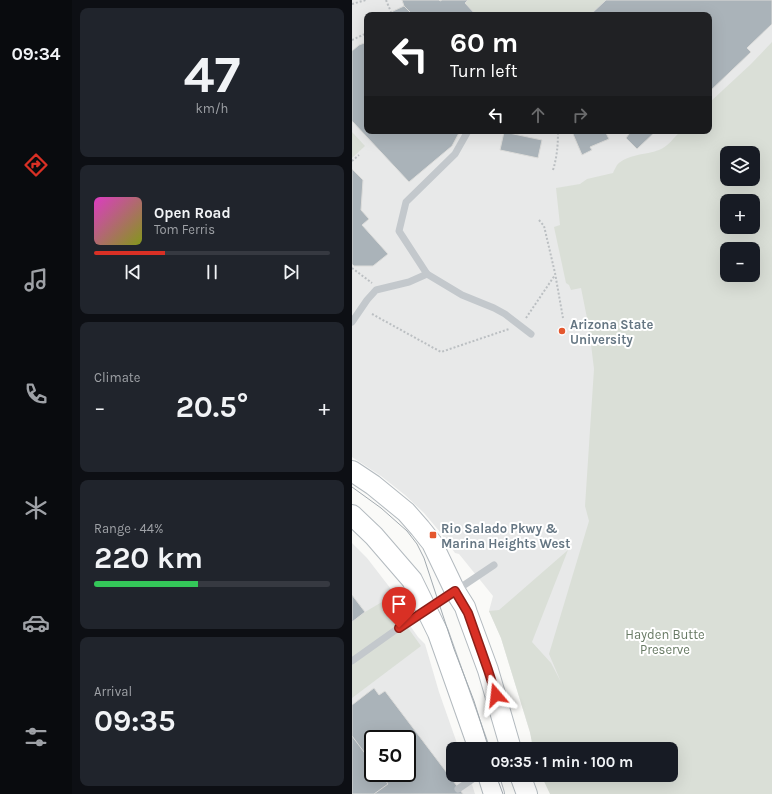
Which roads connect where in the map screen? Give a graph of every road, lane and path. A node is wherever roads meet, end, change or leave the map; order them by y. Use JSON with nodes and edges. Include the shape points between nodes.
{"nodes":[{"id":1,"x":366,"y":0,"type":"edge"},
{"id":2,"x":386,"y":0,"type":"edge"},
{"id":3,"x":352,"y":4,"type":"edge"},
{"id":4,"x":390,"y":12,"type":"dead end"},
{"id":5,"x":364,"y":34,"type":"edge"},
{"id":6,"x":352,"y":40,"type":"edge"},
{"id":7,"x":466,"y":134,"type":"edge"},
{"id":8,"x":558,"y":134,"type":"edge"},
{"id":9,"x":359,"y":155,"type":"dead end"},
{"id":10,"x":352,"y":161,"type":"edge"},
{"id":11,"x":553,"y":170,"type":"dead end"},
{"id":12,"x":539,"y":220,"type":"dead end"},
{"id":13,"x":353,"y":269,"type":"edge"},
{"id":14,"x":352,"y":273,"type":"edge"},
{"id":15,"x":427,"y":274,"type":"junction"},
{"id":16,"x":555,"y":275,"type":"junction"},
{"id":17,"x":380,"y":289,"type":"junction"},
{"id":18,"x":372,"y":314,"type":"dead end"},
{"id":19,"x":563,"y":318,"type":"dead end"},
{"id":20,"x":352,"y":322,"type":"edge"},
{"id":21,"x":519,"y":325,"type":"junction"},
{"id":22,"x":531,"y":334,"type":"dead end"},
{"id":23,"x":352,"y":471,"type":"edge"},
{"id":24,"x":352,"y":514,"type":"edge"},
{"id":25,"x":494,"y":566,"type":"dead end"},
{"id":26,"x":455,"y":591,"type":"junction"},
{"id":27,"x":427,"y":610,"type":"junction"},
{"id":28,"x":352,"y":661,"type":"edge"},
{"id":29,"x":476,"y":742,"type":"edge"},
{"id":30,"x":509,"y":742,"type":"edge"},
{"id":31,"x":468,"y":782,"type":"edge"},
{"id":32,"x":490,"y":782,"type":"edge"},
{"id":33,"x":520,"y":782,"type":"edge"},
{"id":34,"x":522,"y":782,"type":"edge"},
{"id":35,"x":458,"y":788,"type":"dead end"},
{"id":36,"x":494,"y":794,"type":"edge"},
{"id":37,"x":521,"y":794,"type":"edge"},
{"id":38,"x":527,"y":794,"type":"edge"}],
"edges":[{"from":1,"to":3,"type":"path"},
{"from":2,"to":4,"type":"path"},
{"from":5,"to":6,"type":"path"},
{"from":7,"to":15,"type":"lane","via":[[455,154],[406,202],[399,231]]},
{"from":8,"to":11,"type":"path"},
{"from":9,"to":10,"type":"path"},
{"from":12,"to":16,"type":"path","via":[[544,226]]},
{"from":13,"to":14,"type":"path"},
{"from":13,"to":17,"type":"path"},
{"from":15,"to":17,"type":"lane"},
{"from":15,"to":21,"type":"lane","via":[[462,295],[505,314]]},
{"from":16,"to":19,"type":"path"},
{"from":16,"to":21,"type":"path","via":[[523,323]]},
{"from":17,"to":20,"type":"lane","via":[[367,300]]},
{"from":18,"to":21,"type":"path","via":[[441,352]]},
{"from":21,"to":22,"type":"lane"},
{"from":23,"to":26,"type":"main road","via":[[406,512],[420,528],[432,543]]},
{"from":24,"to":27,"type":"main road","via":[[412,580]]},
{"from":25,"to":26,"type":"lane"},
{"from":26,"to":27,"type":"lane"},
{"from":26,"to":30,"type":"main road","via":[[468,613]]},
{"from":27,"to":28,"type":"lane"},
{"from":27,"to":29,"type":"main road","via":[[438,633]]},
{"from":31,"to":35,"type":"lane"},
{"from":32,"to":36,"type":"main road"},
{"from":33,"to":37,"type":"main road"},
{"from":34,"to":38,"type":"main road"}]}
